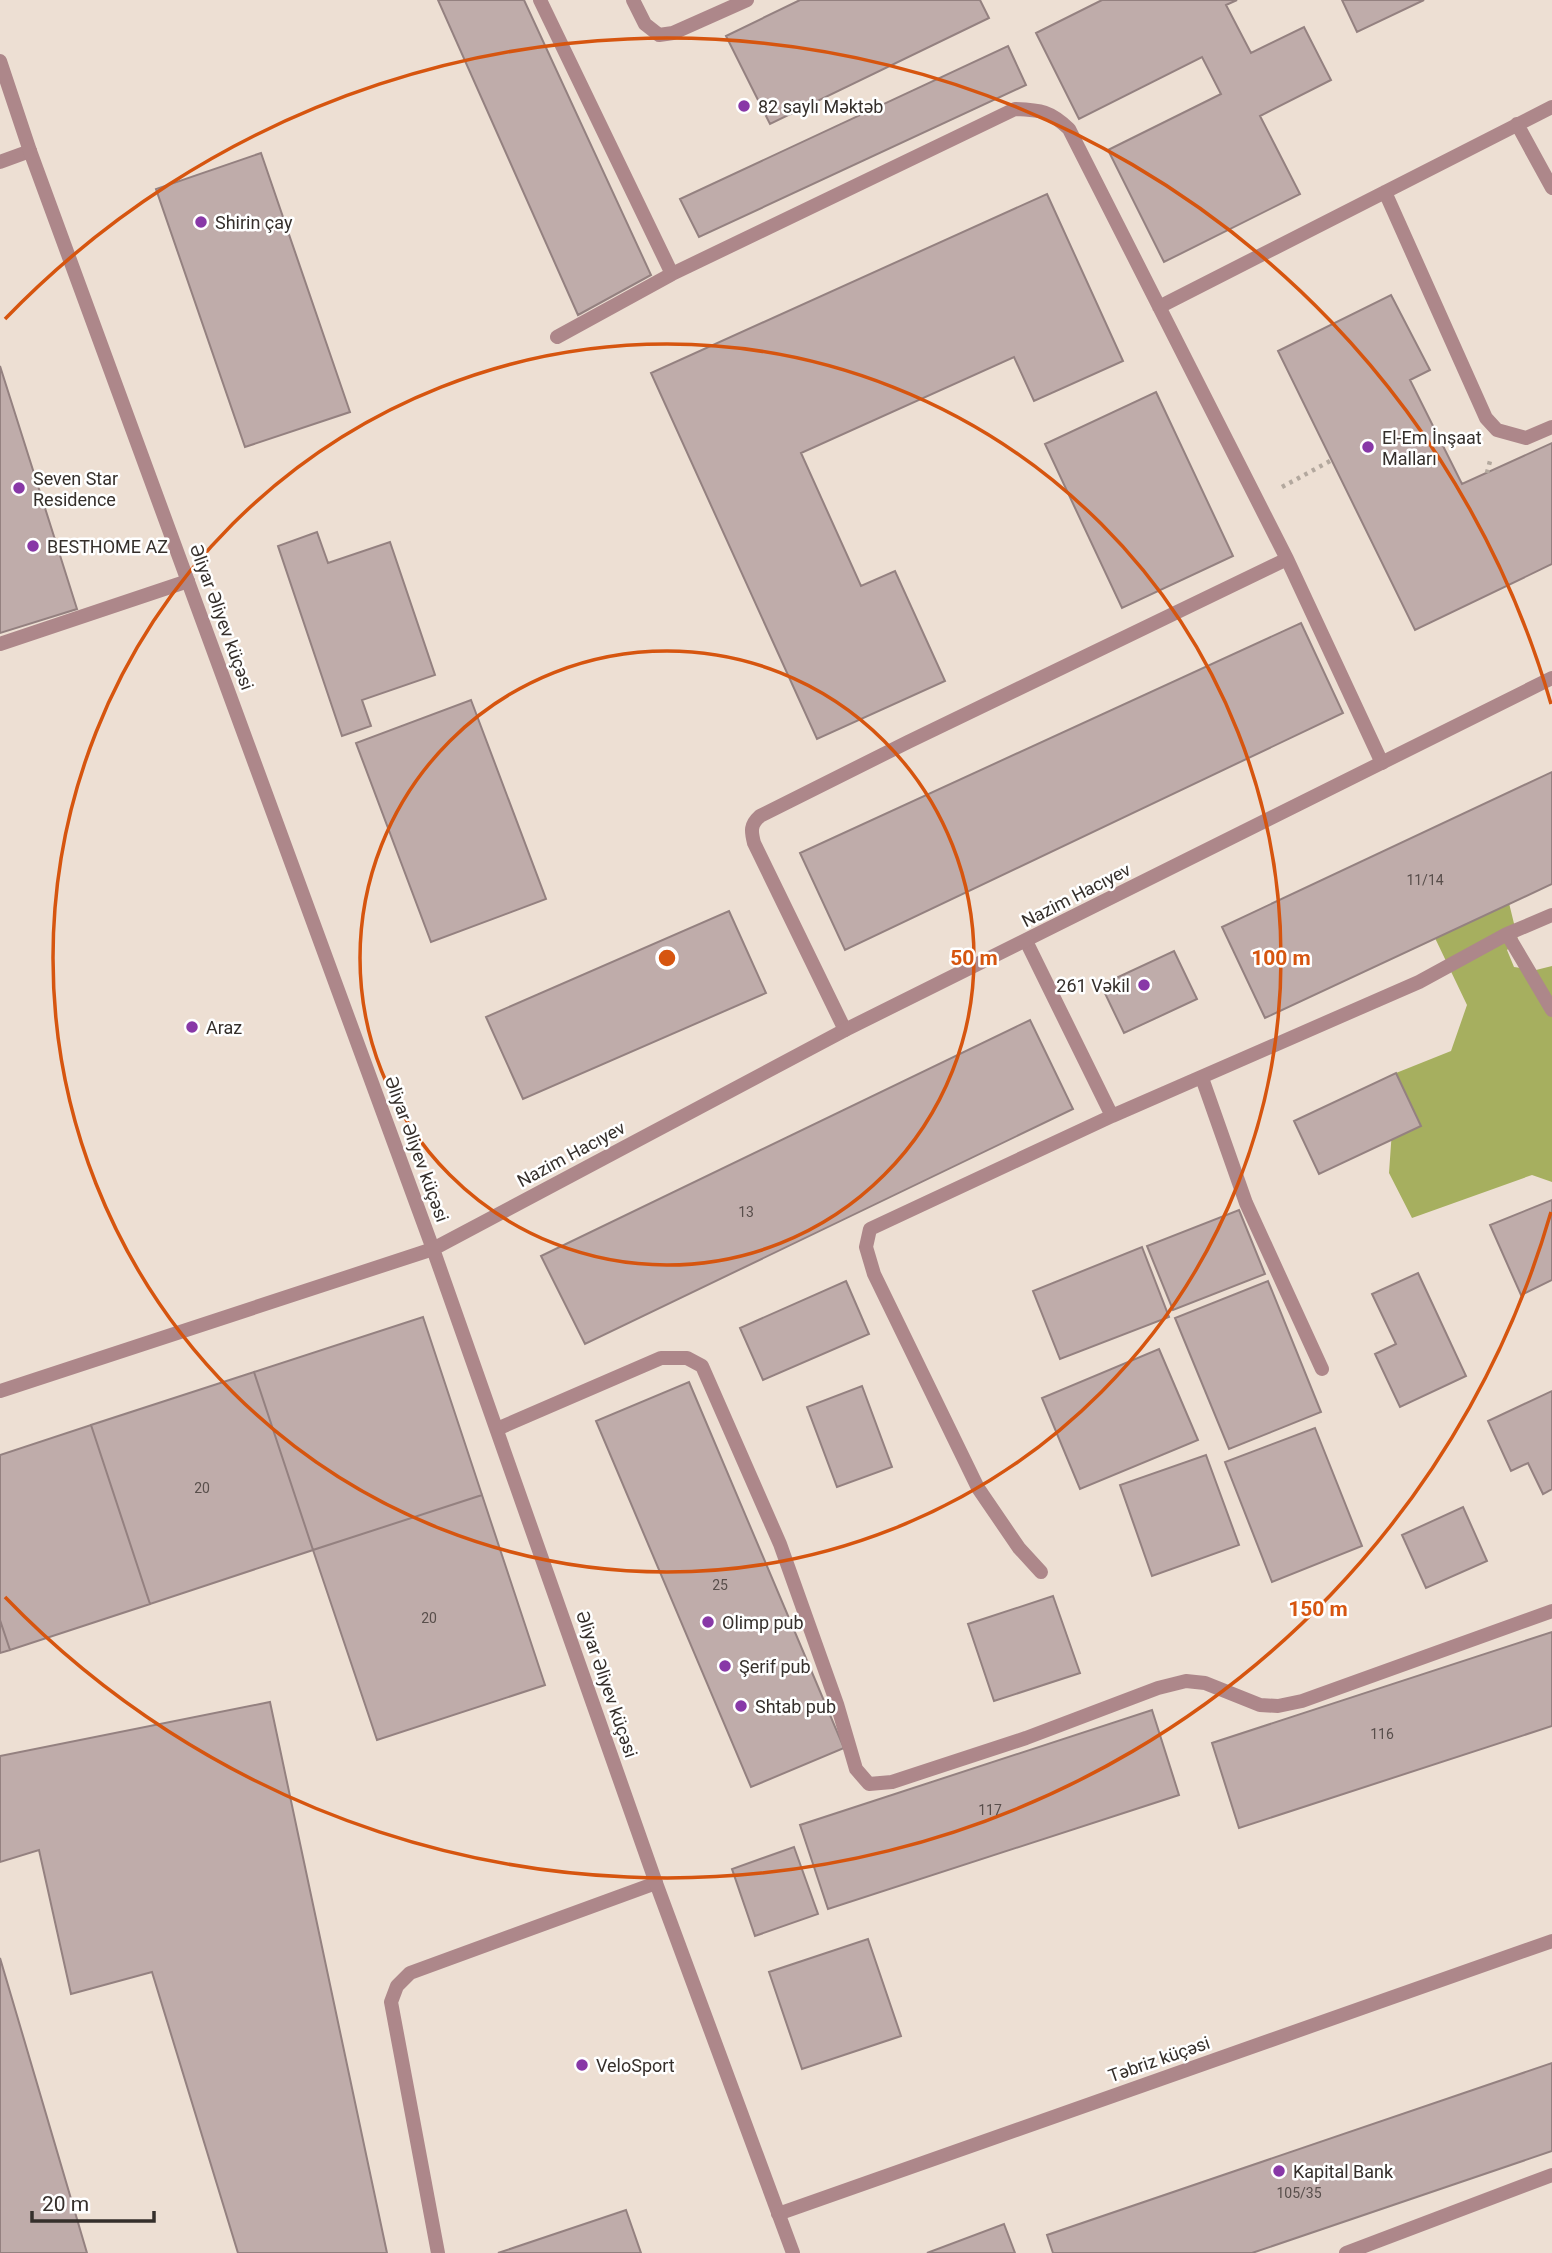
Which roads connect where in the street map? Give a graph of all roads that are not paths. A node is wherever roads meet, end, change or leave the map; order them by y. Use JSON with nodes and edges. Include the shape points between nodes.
{"nodes":[{"id":1,"x":540,"y":0,"type":"edge"},
{"id":2,"x":633,"y":0,"type":"edge"},
{"id":3,"x":747,"y":0,"type":"edge"},
{"id":4,"x":0,"y":61,"type":"edge"},
{"id":5,"x":1552,"y":107,"type":"edge"},
{"id":6,"x":1517,"y":124,"type":"junction"},
{"id":7,"x":30,"y":151,"type":"junction"},
{"id":8,"x":0,"y":162,"type":"edge"},
{"id":9,"x":1552,"y":188,"type":"edge"},
{"id":10,"x":1385,"y":192,"type":"junction"},
{"id":11,"x":672,"y":274,"type":"junction"},
{"id":12,"x":1160,"y":307,"type":"junction"},
{"id":13,"x":557,"y":337,"type":"dead end"},
{"id":14,"x":1552,"y":427,"type":"edge"},
{"id":15,"x":1287,"y":559,"type":"junction"},
{"id":16,"x":188,"y":581,"type":"junction"},
{"id":17,"x":0,"y":644,"type":"edge"},
{"id":18,"x":1552,"y":678,"type":"edge"},
{"id":19,"x":1382,"y":763,"type":"junction"},
{"id":20,"x":1552,"y":915,"type":"edge"},
{"id":21,"x":1507,"y":934,"type":"junction"},
{"id":22,"x":1026,"y":941,"type":"junction"},
{"id":23,"x":1552,"y":1010,"type":"edge"},
{"id":24,"x":845,"y":1030,"type":"junction"},
{"id":25,"x":1202,"y":1078,"type":"junction"},
{"id":26,"x":1112,"y":1116,"type":"junction"},
{"id":27,"x":433,"y":1249,"type":"junction"},
{"id":28,"x":1322,"y":1369,"type":"dead end"},
{"id":29,"x":0,"y":1391,"type":"edge"},
{"id":30,"x":497,"y":1429,"type":"junction"},
{"id":31,"x":1041,"y":1572,"type":"dead end"},
{"id":32,"x":1552,"y":1611,"type":"edge"},
{"id":33,"x":656,"y":1883,"type":"junction"},
{"id":34,"x":1552,"y":1941,"type":"edge"},
{"id":35,"x":1552,"y":2175,"type":"edge"},
{"id":36,"x":778,"y":2214,"type":"junction"},
{"id":37,"x":438,"y":2253,"type":"edge"},
{"id":38,"x":793,"y":2253,"type":"edge"},
{"id":39,"x":1346,"y":2253,"type":"edge"}],
"edges":[{"from":1,"to":11,"type":"street"},
{"from":2,"to":3,"type":"street","via":[[645,24],[659,35]]},
{"from":4,"to":7,"type":"street","name":"Əliyar Əliyev küçəsi"},
{"from":5,"to":6,"type":"street"},
{"from":6,"to":9,"type":"street"},
{"from":6,"to":10,"type":"street"},
{"from":7,"to":8,"type":"street"},
{"from":7,"to":16,"type":"street","name":"Əliyar Əliyev küçəsi"},
{"from":10,"to":12,"type":"street"},
{"from":10,"to":14,"type":"street","via":[[1486,418],[1497,430],[1526,438]]},
{"from":11,"to":12,"type":"street","via":[[1015,109],[1037,110],[1054,115],[1069,130]]},
{"from":11,"to":13,"type":"street"},
{"from":12,"to":15,"type":"street"},
{"from":15,"to":19,"type":"street"},
{"from":15,"to":24,"type":"street","via":[[753,822],[754,843]]},
{"from":16,"to":17,"type":"street"},
{"from":16,"to":27,"type":"street","name":"Əliyar Əliyev küçəsi"},
{"from":18,"to":19,"type":"street","name":"Nazim Hacıyev"},
{"from":19,"to":22,"type":"street","name":"Nazim Hacıyev"},
{"from":20,"to":21,"type":"street"},
{"from":21,"to":23,"type":"street"},
{"from":21,"to":25,"type":"street","via":[[1419,982]]},
{"from":22,"to":24,"type":"street","name":"Nazim Hacıyev"},
{"from":22,"to":26,"type":"street"},
{"from":24,"to":27,"type":"street","name":"Nazim Hacıyev"},
{"from":25,"to":26,"type":"street"},
{"from":25,"to":28,"type":"street","via":[[1246,1203]]},
{"from":26,"to":31,"type":"street","via":[[870,1229],[866,1247],[874,1274],[978,1488]]},
{"from":27,"to":29,"type":"street","name":"Nazim Hacıyev"},
{"from":27,"to":30,"type":"street","name":"Əliyar Əliyev küçəsi"},
{"from":30,"to":32,"type":"street","via":[[662,1358],[687,1357],[702,1366],[780,1544],[838,1704],[856,1769],[869,1784],[892,1782],[1186,1681],[1205,1683],[1260,1705],[1301,1701]]},
{"from":30,"to":33,"type":"street","name":"Əliyar Əliyev küçəsi"},
{"from":33,"to":36,"type":"street","name":"Əliyar Əliyev küçəsi"},
{"from":33,"to":37,"type":"street","via":[[410,1973],[397,1986],[391,2002]]},
{"from":34,"to":36,"type":"street","name":"Təbriz küçəsi"},
{"from":35,"to":39,"type":"street"},
{"from":36,"to":38,"type":"street","name":"Əliyar Əliyev küçəsi"}]}
